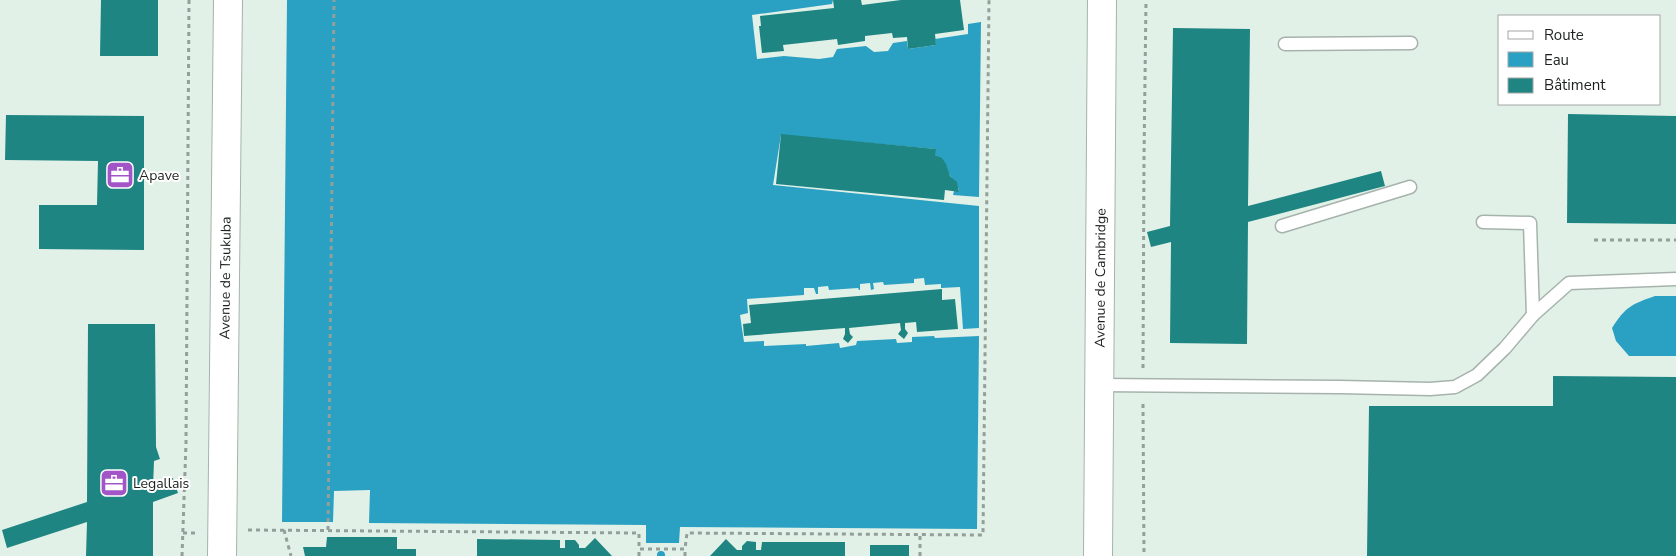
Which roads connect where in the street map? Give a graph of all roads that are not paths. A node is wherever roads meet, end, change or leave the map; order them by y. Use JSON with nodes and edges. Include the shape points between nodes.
{"nodes":[{"id":1,"x":228,"y":0,"type":"edge"},
{"id":2,"x":1102,"y":0,"type":"edge"},
{"id":3,"x":1411,"y":43,"type":"dead end"},
{"id":4,"x":1285,"y":44,"type":"dead end"},
{"id":5,"x":1410,"y":188,"type":"dead end"},
{"id":6,"x":1483,"y":222,"type":"dead end"},
{"id":7,"x":1282,"y":226,"type":"dead end"},
{"id":8,"x":1676,"y":278,"type":"edge"},
{"id":9,"x":1533,"y":315,"type":"junction"},
{"id":10,"x":1100,"y":385,"type":"junction"},
{"id":11,"x":222,"y":544,"type":"edge"},
{"id":12,"x":1098,"y":556,"type":"edge"}],
"edges":[{"from":1,"to":11,"type":"street","name":"Avenue de Tsukuba"},
{"from":2,"to":10,"type":"street","name":"Avenue de Cambridge"},
{"from":3,"to":4,"type":"lane"},
{"from":5,"to":7,"type":"lane"},
{"from":6,"to":9,"type":"lane","via":[[1530,223]]},
{"from":8,"to":9,"type":"lane","via":[[1568,283]]},
{"from":9,"to":10,"type":"lane","via":[[1477,375],[1455,387]]},
{"from":10,"to":12,"type":"street","name":"Avenue de Cambridge"}]}
